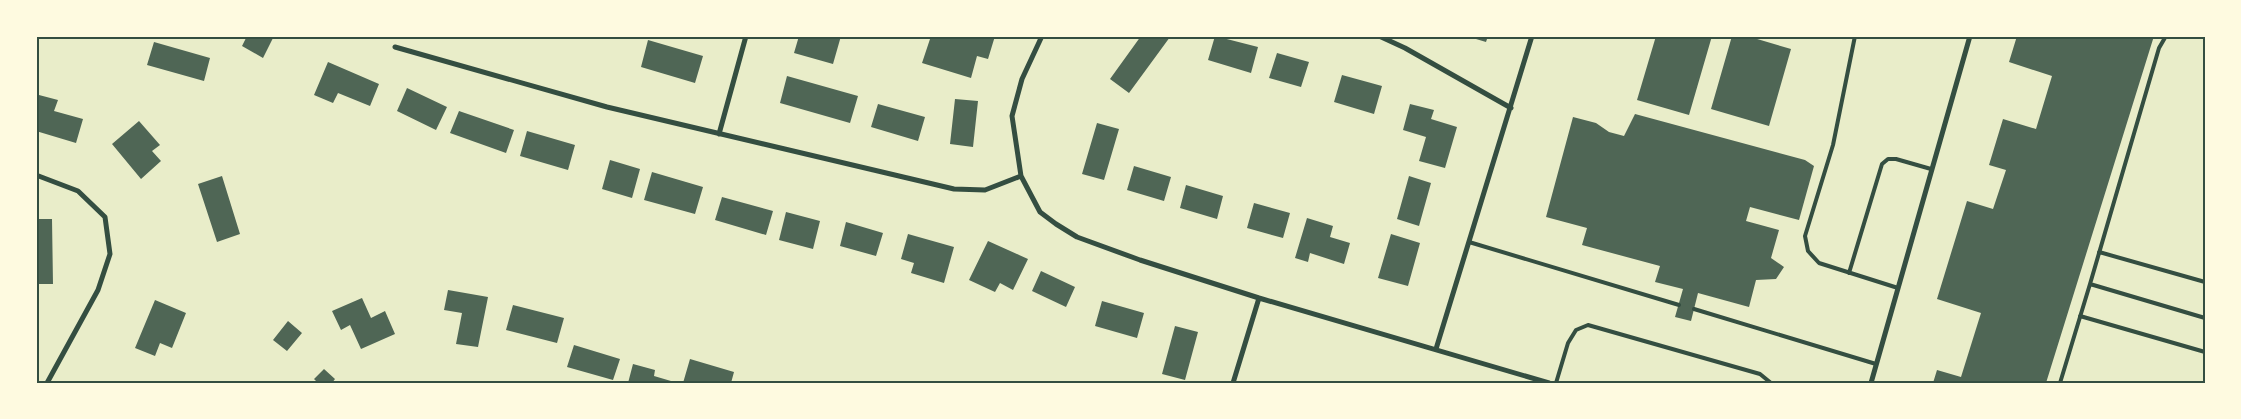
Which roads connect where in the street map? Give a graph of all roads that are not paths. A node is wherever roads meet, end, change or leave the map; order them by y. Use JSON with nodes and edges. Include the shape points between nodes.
{"nodes":[{"id":1,"x":746,"y":36,"type":"edge"},
{"id":2,"x":1042,"y":36,"type":"edge"},
{"id":3,"x":1379,"y":36,"type":"edge"},
{"id":4,"x":1532,"y":36,"type":"edge"},
{"id":5,"x":1855,"y":36,"type":"edge"},
{"id":6,"x":1970,"y":36,"type":"edge"},
{"id":7,"x":2166,"y":36,"type":"edge"},
{"id":8,"x":394,"y":47,"type":"dead end"},
{"id":9,"x":1511,"y":108,"type":"junction"},
{"id":10,"x":719,"y":134,"type":"junction"},
{"id":11,"x":1931,"y":169,"type":"junction"},
{"id":12,"x":36,"y":175,"type":"edge"},
{"id":13,"x":1021,"y":176,"type":"junction"},
{"id":14,"x":1469,"y":242,"type":"junction"},
{"id":15,"x":2099,"y":252,"type":"junction"},
{"id":16,"x":1849,"y":273,"type":"junction"},
{"id":17,"x":2205,"y":282,"type":"edge"},
{"id":18,"x":2090,"y":284,"type":"junction"},
{"id":19,"x":1898,"y":288,"type":"junction"},
{"id":20,"x":1258,"y":298,"type":"junction"},
{"id":21,"x":1679,"y":305,"type":"dead end"},
{"id":22,"x":1694,"y":309,"type":"dead end"},
{"id":23,"x":2080,"y":316,"type":"junction"},
{"id":24,"x":2205,"y":318,"type":"edge"},
{"id":25,"x":1436,"y":349,"type":"junction"},
{"id":26,"x":2205,"y":352,"type":"edge"},
{"id":27,"x":1876,"y":364,"type":"junction"},
{"id":28,"x":47,"y":383,"type":"edge"},
{"id":29,"x":1233,"y":383,"type":"edge"},
{"id":30,"x":1549,"y":383,"type":"edge"},
{"id":31,"x":1556,"y":383,"type":"edge"},
{"id":32,"x":1771,"y":383,"type":"edge"},
{"id":33,"x":1871,"y":383,"type":"edge"},
{"id":34,"x":2060,"y":383,"type":"edge"}],
"edges":[{"from":1,"to":10,"type":"street"},
{"from":2,"to":13,"type":"street","via":[[1022,79],[1012,116]]},
{"from":3,"to":9,"type":"street"},
{"from":4,"to":9,"type":"street"},
{"from":5,"to":16,"type":"lane","via":[[1833,145],[1805,236],[1808,251],[1819,264]]},
{"from":6,"to":11,"type":"street"},
{"from":7,"to":15,"type":"lane","via":[[2159,48]]},
{"from":8,"to":10,"type":"street","via":[[607,107]]},
{"from":9,"to":14,"type":"street"},
{"from":10,"to":13,"type":"street","via":[[954,189],[985,190]]},
{"from":11,"to":16,"type":"lane","via":[[1896,159],[1888,159],[1882,164]]},
{"from":11,"to":19,"type":"street"},
{"from":12,"to":28,"type":"street","via":[[78,191],[105,217],[110,254],[98,290]]},
{"from":13,"to":20,"type":"street","via":[[1040,212],[1078,237]]},
{"from":14,"to":21,"type":"lane"},
{"from":14,"to":25,"type":"street"},
{"from":15,"to":17,"type":"lane"},
{"from":15,"to":18,"type":"lane"},
{"from":16,"to":19,"type":"lane"},
{"from":18,"to":23,"type":"lane"},
{"from":18,"to":24,"type":"lane"},
{"from":19,"to":27,"type":"street"},
{"from":20,"to":25,"type":"street"},
{"from":20,"to":29,"type":"street"},
{"from":22,"to":27,"type":"lane"},
{"from":23,"to":26,"type":"lane"},
{"from":23,"to":34,"type":"lane"},
{"from":25,"to":30,"type":"street"},
{"from":27,"to":33,"type":"street"},
{"from":31,"to":32,"type":"lane","via":[[1568,342],[1576,330],[1588,325],[1760,374]]}]}
